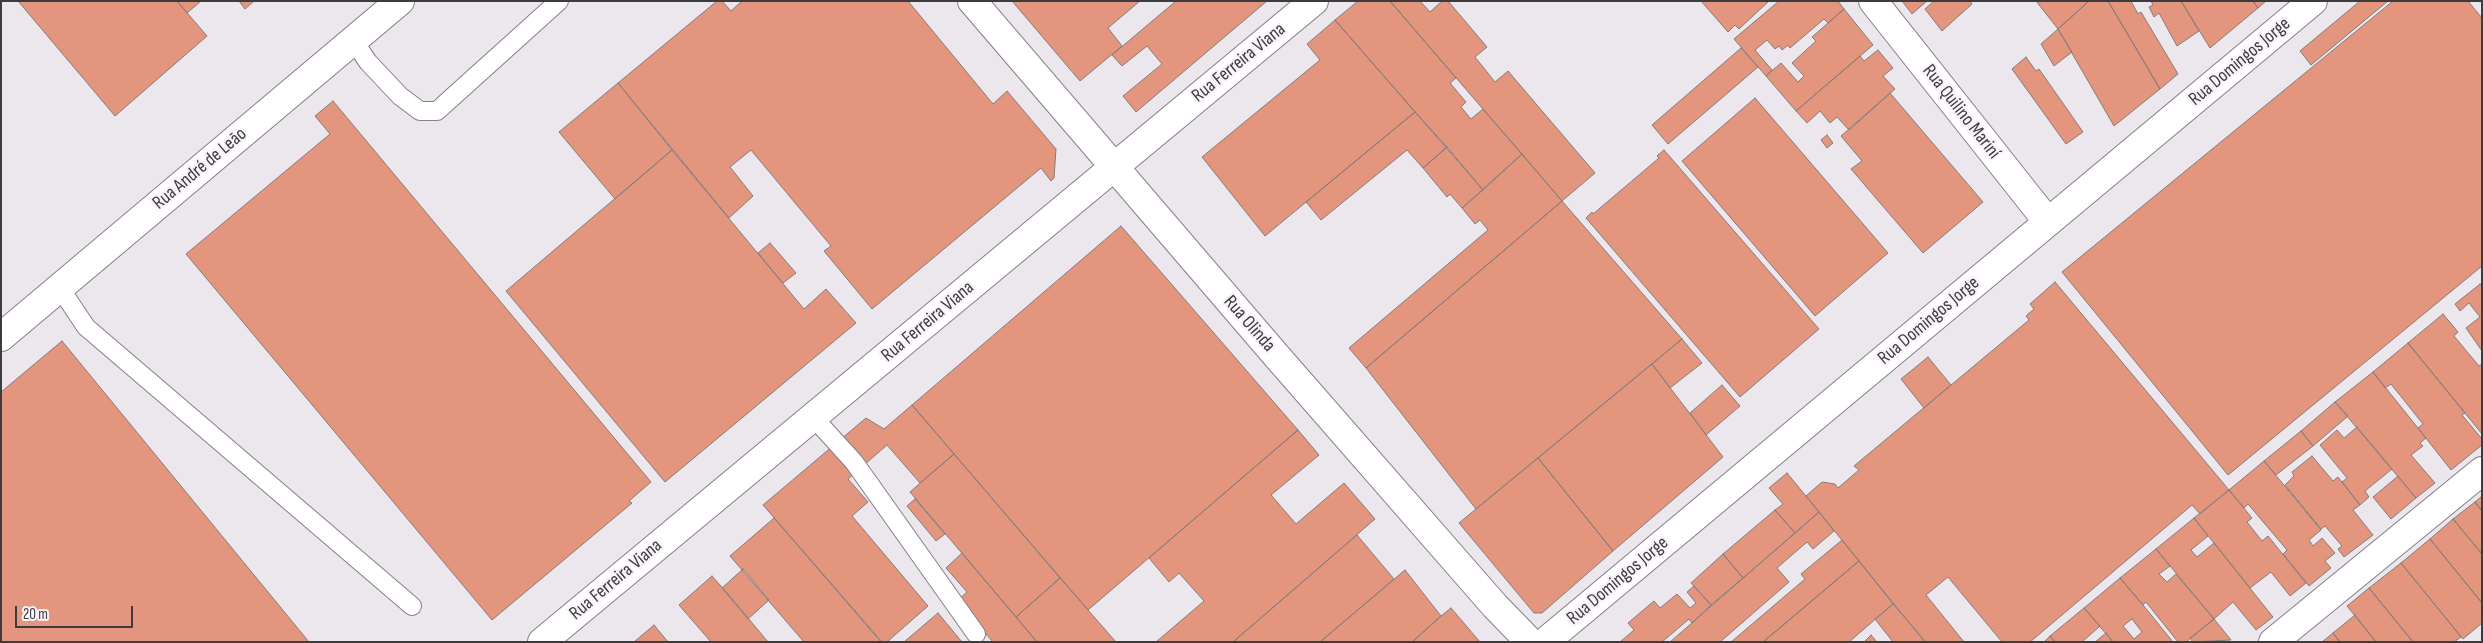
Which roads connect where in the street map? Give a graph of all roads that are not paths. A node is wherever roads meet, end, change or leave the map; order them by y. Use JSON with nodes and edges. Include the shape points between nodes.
{"nodes":[{"id":1,"x":400,"y":1,"type":"edge"},
{"id":2,"x":559,"y":1,"type":"edge"},
{"id":3,"x":972,"y":1,"type":"edge"},
{"id":4,"x":1314,"y":1,"type":"edge"},
{"id":5,"x":1873,"y":1,"type":"edge"},
{"id":6,"x":2314,"y":1,"type":"edge"},
{"id":7,"x":353,"y":40,"type":"junction"},
{"id":8,"x":1113,"y":167,"type":"junction"},
{"id":9,"x":2048,"y":222,"type":"junction"},
{"id":10,"x":60,"y":288,"type":"junction"},
{"id":11,"x":1,"y":337,"type":"edge"},
{"id":12,"x":813,"y":417,"type":"junction"},
{"id":13,"x":2482,"y":470,"type":"edge"},
{"id":14,"x":412,"y":606,"type":"dead end"},
{"id":15,"x":976,"y":634,"type":"dead end"},
{"id":16,"x":542,"y":642,"type":"edge"},
{"id":17,"x":1530,"y":642,"type":"edge"},
{"id":18,"x":1545,"y":642,"type":"edge"},
{"id":19,"x":2273,"y":642,"type":"edge"}],
"edges":[{"from":1,"to":7,"type":"street","name":"Rua André de Leão"},
{"from":2,"to":7,"type":"lane","via":[[437,111],[420,111],[400,96],[368,62]]},
{"from":3,"to":8,"type":"street","name":"Rua Olinda"},
{"from":4,"to":8,"type":"street","name":"Rua Ferreira Viana"},
{"from":5,"to":9,"type":"street","name":"Rua Quilino Mariní"},
{"from":6,"to":9,"type":"street","name":"Rua Domingos Jorge"},
{"from":7,"to":10,"type":"street","name":"Rua André de Leão"},
{"from":8,"to":12,"type":"street","name":"Rua Ferreira Viana"},
{"from":8,"to":17,"type":"street","name":"Rua Olinda","via":[[1488,598]]},
{"from":9,"to":18,"type":"street","name":"Rua Domingos Jorge"},
{"from":10,"to":11,"type":"street","name":"Rua André de Leão"},
{"from":10,"to":14,"type":"lane","via":[[86,327]]},
{"from":12,"to":15,"type":"lane","via":[[854,462]]},
{"from":12,"to":16,"type":"street","name":"Rua Ferreira Viana"},
{"from":13,"to":19,"type":"street"}]}
